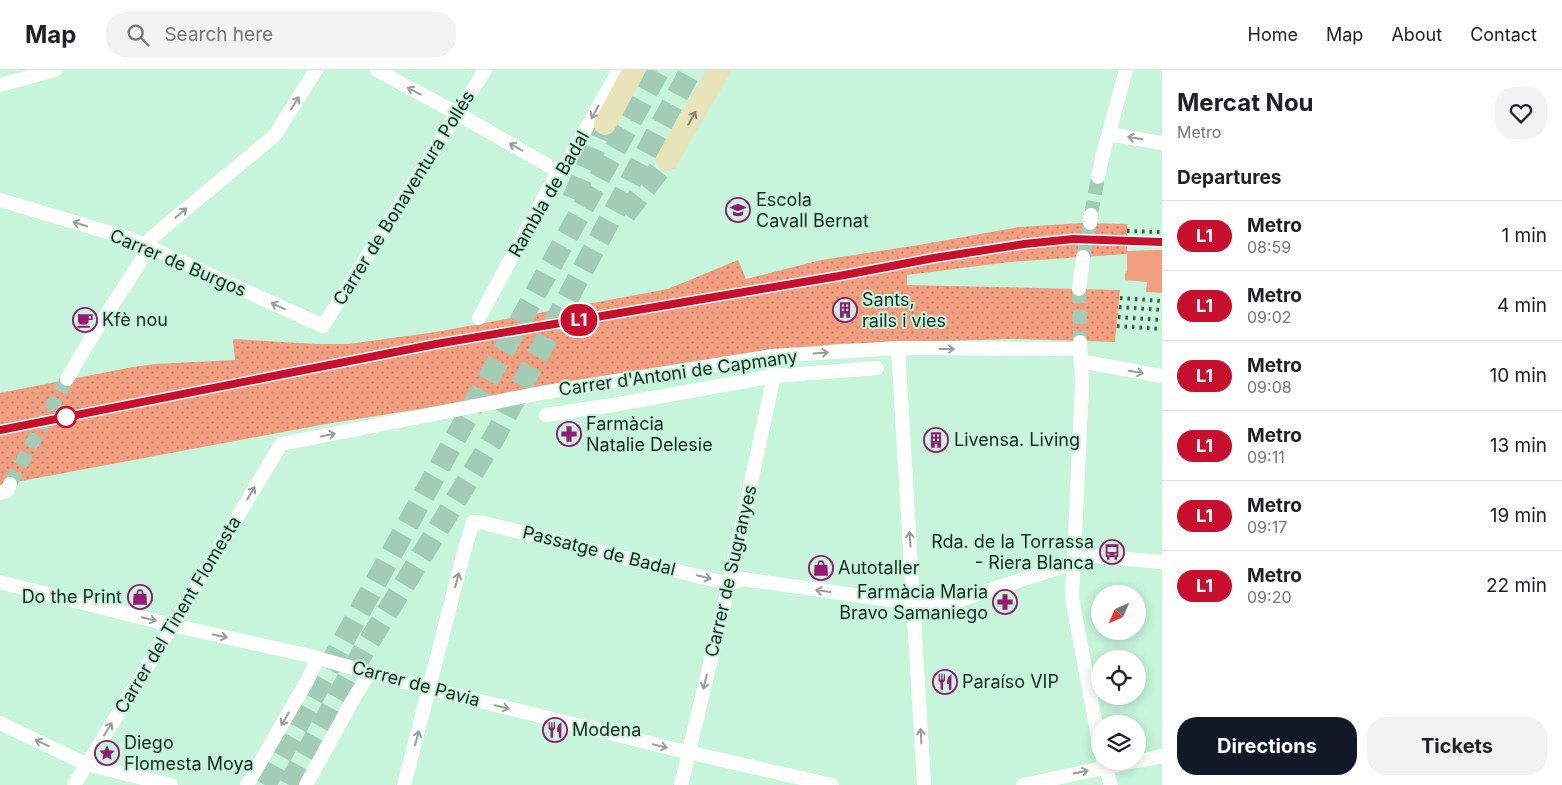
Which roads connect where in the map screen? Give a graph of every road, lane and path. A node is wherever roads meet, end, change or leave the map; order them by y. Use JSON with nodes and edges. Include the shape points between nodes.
{"nodes":[{"id":1,"x":55,"y":70,"type":"edge"},
{"id":2,"x":316,"y":70,"type":"edge"},
{"id":3,"x":377,"y":70,"type":"edge"},
{"id":4,"x":485,"y":70,"type":"edge"},
{"id":5,"x":619,"y":70,"type":"edge"},
{"id":6,"x":634,"y":70,"type":"edge"},
{"id":7,"x":718,"y":70,"type":"edge"},
{"id":8,"x":1126,"y":70,"type":"edge"},
{"id":9,"x":0,"y":85,"type":"edge"},
{"id":10,"x":458,"y":114,"type":"junction"},
{"id":11,"x":604,"y":124,"type":"tunnel mouth"},
{"id":12,"x":1109,"y":134,"type":"junction"},
{"id":13,"x":1162,"y":143,"type":"edge"},
{"id":14,"x":667,"y":160,"type":"tunnel mouth"},
{"id":15,"x":558,"y":171,"type":"junction"},
{"id":16,"x":1098,"y":178,"type":"tunnel mouth"},
{"id":17,"x":0,"y":200,"type":"edge"},
{"id":18,"x":149,"y":247,"type":"junction"},
{"id":19,"x":1083,"y":257,"type":"tunnel mouth"},
{"id":20,"x":1079,"y":289,"type":"tunnel mouth"},
{"id":21,"x":478,"y":318,"type":"dead end"},
{"id":22,"x":322,"y":326,"type":"joint"},
{"id":23,"x":898,"y":348,"type":"junction"},
{"id":24,"x":1080,"y":350,"type":"junction"},
{"id":25,"x":772,"y":356,"type":"junction"},
{"id":26,"x":877,"y":368,"type":"dead end"},
{"id":27,"x":774,"y":376,"type":"junction"},
{"id":28,"x":1162,"y":376,"type":"edge"},
{"id":29,"x":67,"y":379,"type":"tunnel mouth"},
{"id":30,"x":546,"y":415,"type":"dead end"},
{"id":31,"x":280,"y":444,"type":"joint"},
{"id":32,"x":1074,"y":562,"type":"junction"},
{"id":33,"x":1162,"y":562,"type":"edge"},
{"id":34,"x":0,"y":582,"type":"edge"},
{"id":35,"x":729,"y":584,"type":"junction"},
{"id":36,"x":914,"y":603,"type":"junction"},
{"id":37,"x":172,"y":625,"type":"junction"},
{"id":38,"x":318,"y":658,"type":"junction"},
{"id":39,"x":370,"y":673,"type":"junction"},
{"id":40,"x":430,"y":689,"type":"junction"},
{"id":41,"x":1094,"y":715,"type":"edge"},
{"id":42,"x":0,"y":723,"type":"edge"},
{"id":43,"x":688,"y":753,"type":"junction"},
{"id":44,"x":1162,"y":756,"type":"edge"},
{"id":45,"x":1146,"y":759,"type":"edge"},
{"id":46,"x":86,"y":764,"type":"junction"},
{"id":47,"x":1091,"y":767,"type":"edge"},
{"id":48,"x":1106,"y":770,"type":"edge"},
{"id":49,"x":74,"y":785,"type":"edge"},
{"id":50,"x":171,"y":785,"type":"edge"},
{"id":51,"x":248,"y":785,"type":"edge"},
{"id":52,"x":306,"y":785,"type":"edge"},
{"id":53,"x":404,"y":785,"type":"edge"},
{"id":54,"x":681,"y":785,"type":"edge"},
{"id":55,"x":832,"y":785,"type":"edge"},
{"id":56,"x":924,"y":785,"type":"edge"},
{"id":57,"x":1023,"y":785,"type":"edge"},
{"id":58,"x":1111,"y":785,"type":"edge"}],
"edges":[{"from":1,"to":9,"type":"street"},
{"from":18,"to":2,"type":"street","one_way":true,"via":[[150,239],[275,135]]},
{"from":10,"to":3,"type":"street","one_way":true},
{"from":4,"to":10,"type":"street","name":"Carrer de Bonaventura Pollés"},
{"from":5,"to":15,"type":"street","name":"Rambla de Badal","one_way":true,"via":[[565,166]]},
{"from":6,"to":11,"type":"main road"},
{"from":14,"to":7,"type":"main road","one_way":true},
{"from":8,"to":12,"type":"street"},
{"from":15,"to":10,"type":"street","one_way":true},
{"from":10,"to":22,"type":"street","name":"Carrer de Bonaventura Pollés"},
{"from":13,"to":12,"type":"street","one_way":true},
{"from":12,"to":16,"type":"street"},
{"from":15,"to":21,"type":"street","name":"Rambla de Badal"},
{"from":18,"to":17,"type":"street","name":"Carrer de Burgos","one_way":true},
{"from":22,"to":18,"type":"street","name":"Carrer de Burgos","one_way":true},
{"from":18,"to":29,"type":"street"},
{"from":19,"to":20,"type":"street"},
{"from":23,"to":24,"type":"street","name":"Carrer d'Antoni de Capmany","one_way":true},
{"from":25,"to":23,"type":"street","name":"Carrer d'Antoni de Capmany","one_way":true},
{"from":36,"to":23,"type":"street","one_way":true},
{"from":24,"to":28,"type":"street","name":"Carrer d'Antoni de Capmany","one_way":true},
{"from":24,"to":32,"type":"street","via":[[1082,374]]},
{"from":25,"to":27,"type":"street","name":"Carrer de Sugranyes"},
{"from":31,"to":25,"type":"street","name":"Carrer d'Antoni de Capmany","one_way":true,"via":[[514,398]]},
{"from":26,"to":27,"type":"street","name":"Carrer d'Antoni de Capmany"},
{"from":27,"to":30,"type":"street","name":"Carrer d'Antoni de Capmany"},
{"from":27,"to":35,"type":"street","name":"Carrer de Sugranyes"},
{"from":37,"to":31,"type":"street","name":"Carrer del Tinent Flomesta","one_way":true},
{"from":32,"to":33,"type":"street","via":[[1094,556]]},
{"from":32,"to":36,"type":"street","via":[[948,604]]},
{"from":32,"to":41,"type":"street","via":[[1072,598]]},
{"from":34,"to":37,"type":"street","name":"Carrer de Pavia","one_way":true},
{"from":36,"to":35,"type":"street","one_way":true,"via":[[743,579]]},
{"from":40,"to":35,"type":"street","name":"Passatge de Badal","one_way":true,"via":[[471,524],[476,521]]},
{"from":35,"to":43,"type":"street","name":"Carrer de Sugranyes","one_way":true},
{"from":56,"to":36,"type":"street","one_way":true},
{"from":37,"to":38,"type":"street","name":"Carrer de Pavia","one_way":true},
{"from":46,"to":37,"type":"street","name":"Carrer del Tinent Flomesta","one_way":true},
{"from":38,"to":39,"type":"street","name":"Carrer de Pavia"},
{"from":38,"to":51,"type":"street","one_way":true},
{"from":39,"to":40,"type":"street","name":"Carrer de Pavia"},
{"from":39,"to":52,"type":"street"},
{"from":40,"to":43,"type":"street","name":"Carrer de Pavia","one_way":true},
{"from":53,"to":40,"type":"street","one_way":true},
{"from":46,"to":42,"type":"street","one_way":true},
{"from":43,"to":54,"type":"street","name":"Carrer de Sugranyes"},
{"from":43,"to":55,"type":"street","name":"Carrer de Pavia"},
{"from":44,"to":45,"type":"street"},
{"from":46,"to":49,"type":"street","name":"Carrer del Tinent Flomesta"},
{"from":46,"to":50,"type":"street"},
{"from":57,"to":47,"type":"street","one_way":true},
{"from":48,"to":58,"type":"street"}]}
